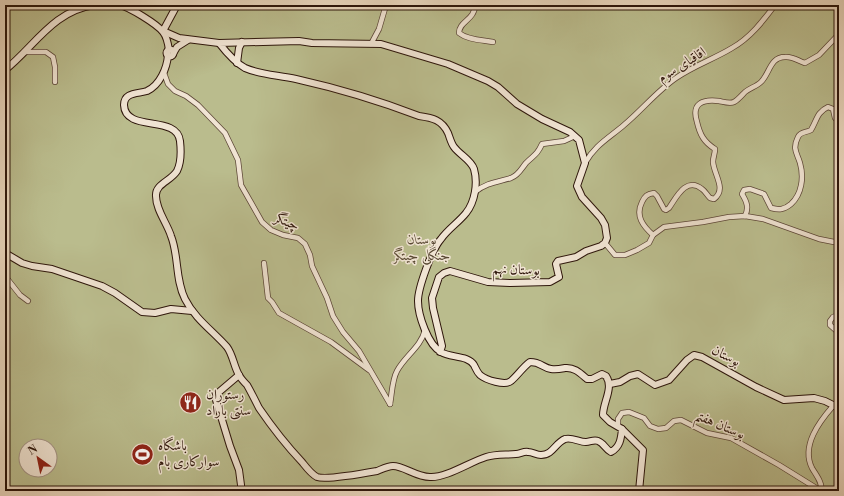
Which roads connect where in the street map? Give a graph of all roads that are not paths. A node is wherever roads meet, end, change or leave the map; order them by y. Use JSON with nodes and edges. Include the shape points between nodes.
{"nodes":[{"id":1,"x":94,"y":5,"type":"edge"},
{"id":2,"x":120,"y":5,"type":"edge"},
{"id":3,"x":177,"y":5,"type":"edge"},
{"id":4,"x":386,"y":5,"type":"edge"},
{"id":5,"x":475,"y":5,"type":"edge"},
{"id":6,"x":775,"y":5,"type":"edge"},
{"id":7,"x":163,"y":31,"type":"junction"},
{"id":8,"x":839,"y":34,"type":"edge"},
{"id":9,"x":188,"y":40,"type":"junction"},
{"id":10,"x":242,"y":42,"type":"junction"},
{"id":11,"x":493,"y":42,"type":"dead end"},
{"id":12,"x":218,"y":43,"type":"junction"},
{"id":13,"x":371,"y":44,"type":"junction"},
{"id":14,"x":25,"y":52,"type":"junction"},
{"id":15,"x":170,"y":52,"type":"junction"},
{"id":16,"x":237,"y":63,"type":"junction"},
{"id":17,"x":5,"y":70,"type":"edge"},
{"id":18,"x":164,"y":73,"type":"junction"},
{"id":19,"x":55,"y":82,"type":"dead end"},
{"id":20,"x":839,"y":122,"type":"edge"},
{"id":21,"x":575,"y":136,"type":"junction"},
{"id":22,"x":585,"y":163,"type":"junction"},
{"id":23,"x":475,"y":192,"type":"junction"},
{"id":24,"x":745,"y":216,"type":"junction"},
{"id":25,"x":653,"y":235,"type":"junction"},
{"id":26,"x":605,"y":243,"type":"junction"},
{"id":27,"x":839,"y":243,"type":"edge"},
{"id":28,"x":5,"y":253,"type":"edge"},
{"id":29,"x":264,"y":263,"type":"dead end"},
{"id":30,"x":5,"y":276,"type":"edge"},
{"id":31,"x":28,"y":302,"type":"dead end"},
{"id":32,"x":192,"y":311,"type":"junction"},
{"id":33,"x":839,"y":315,"type":"edge"},
{"id":34,"x":425,"y":329,"type":"junction"},
{"id":35,"x":839,"y":333,"type":"edge"},
{"id":36,"x":440,"y":352,"type":"junction"},
{"id":37,"x":370,"y":371,"type":"junction"},
{"id":38,"x":239,"y":375,"type":"junction"},
{"id":39,"x":610,"y":384,"type":"junction"},
{"id":40,"x":836,"y":407,"type":"edge"},
{"id":41,"x":620,"y":428,"type":"junction"},
{"id":42,"x":241,"y":491,"type":"edge"},
{"id":43,"x":639,"y":491,"type":"edge"},
{"id":44,"x":821,"y":491,"type":"edge"}],
"edges":[{"from":1,"to":14,"type":"street","via":[[75,11],[52,24]]},
{"from":2,"to":7,"type":"street","via":[[135,11]]},
{"from":3,"to":7,"type":"street"},
{"from":4,"to":13,"type":"street","via":[[379,29]]},
{"from":5,"to":11,"type":"street","via":[[471,17],[459,29],[459,34]]},
{"from":6,"to":22,"type":"street","name":"اقاقیای سوم","via":[[761,23],[734,47],[676,78],[659,92],[624,126],[597,146]]},
{"from":7,"to":9,"type":"street"},
{"from":7,"to":15,"type":"street"},
{"from":8,"to":25,"type":"street","via":[[819,55],[805,63],[791,57],[777,58],[761,82],[745,92],[736,102],[706,101],[696,106],[694,114],[698,127],[706,144],[714,149],[713,162],[720,192],[714,199],[698,186],[688,186],[666,210],[654,193],[645,196],[639,208],[639,215],[647,230]]},
{"from":9,"to":12,"type":"street"},
{"from":9,"to":15,"type":"street"},
{"from":10,"to":12,"type":"street"},
{"from":10,"to":13,"type":"street"},
{"from":10,"to":16,"type":"street","via":[[237,54]]},
{"from":12,"to":16,"type":"street"},
{"from":13,"to":21,"type":"street","via":[[381,44],[448,64],[488,81],[517,104]]},
{"from":14,"to":17,"type":"street"},
{"from":14,"to":19,"type":"street","via":[[46,52],[53,57]]},
{"from":15,"to":18,"type":"street"},
{"from":16,"to":23,"type":"street","via":[[257,73],[295,78],[441,122],[452,144],[474,168]]},
{"from":18,"to":32,"type":"street","via":[[147,91],[125,98],[124,104],[130,117],[173,130],[180,140],[179,165],[172,177],[159,187],[156,198],[174,243],[184,298]]},
{"from":18,"to":37,"type":"street","name":"چیتگر","via":[[168,84],[175,91],[198,105],[225,133],[238,160],[241,184],[262,222],[271,230],[298,238],[305,244],[333,316],[360,351]]},
{"from":20,"to":24,"type":"street","via":[[833,109],[828,107],[818,114],[811,130],[802,132],[797,138],[795,154],[800,164],[802,182],[792,203],[779,210],[771,208],[764,194],[750,189],[744,190],[742,194],[748,210]]},
{"from":21,"to":22,"type":"street","via":[[579,140]]},
{"from":21,"to":23,"type":"street","via":[[564,141],[542,144],[539,152],[518,175],[491,182]]},
{"from":22,"to":26,"type":"street","via":[[577,186],[582,197],[605,225]]},
{"from":23,"to":34,"type":"street","via":[[467,212],[440,239],[430,259],[418,300]]},
{"from":24,"to":25,"type":"street","via":[[664,227]]},
{"from":24,"to":27,"type":"street"},
{"from":25,"to":26,"type":"street","via":[[649,243],[625,255],[615,255]]},
{"from":26,"to":36,"type":"street","name":"بوستان نهم","via":[[576,257],[558,261],[556,264],[559,277],[550,282],[488,282],[458,272],[444,273],[439,277],[432,298],[442,346]]},
{"from":28,"to":32,"type":"street","via":[[32,266],[52,269],[102,286],[142,312],[171,309]]},
{"from":29,"to":37,"type":"street","via":[[268,298],[279,313],[331,342]]},
{"from":30,"to":31,"type":"street"},
{"from":32,"to":38,"type":"street","via":[[228,349]]},
{"from":33,"to":35,"type":"street","via":[[830,320],[830,325]]},
{"from":34,"to":36,"type":"street","via":[[434,347]]},
{"from":34,"to":37,"type":"street","name":"چیتگر","via":[[418,344],[395,374],[390,404]]},
{"from":36,"to":39,"type":"street","via":[[467,359],[481,377],[504,384],[530,362],[538,362],[551,369],[575,369],[587,379],[602,374]]},
{"from":38,"to":41,"type":"street","via":[[282,439],[315,476],[324,479],[394,466],[420,476],[438,477],[499,454],[548,454],[560,442],[569,438],[585,442],[595,440],[611,452],[620,442]]},
{"from":38,"to":42,"type":"street","via":[[219,392],[216,400],[239,470]]},
{"from":39,"to":40,"type":"street","name":"بوستان","via":[[638,374],[655,385],[669,380],[694,355],[784,400],[814,398]]},
{"from":39,"to":41,"type":"street","via":[[603,415]]},
{"from":40,"to":44,"type":"street","via":[[821,420],[808,454],[822,486]]},
{"from":41,"to":43,"type":"street","via":[[643,450]]},
{"from":41,"to":44,"type":"street","name":"بوستان هفتم","via":[[618,419],[622,413],[629,412],[644,418],[650,426],[658,429],[681,420],[707,433],[731,438]]}]}
